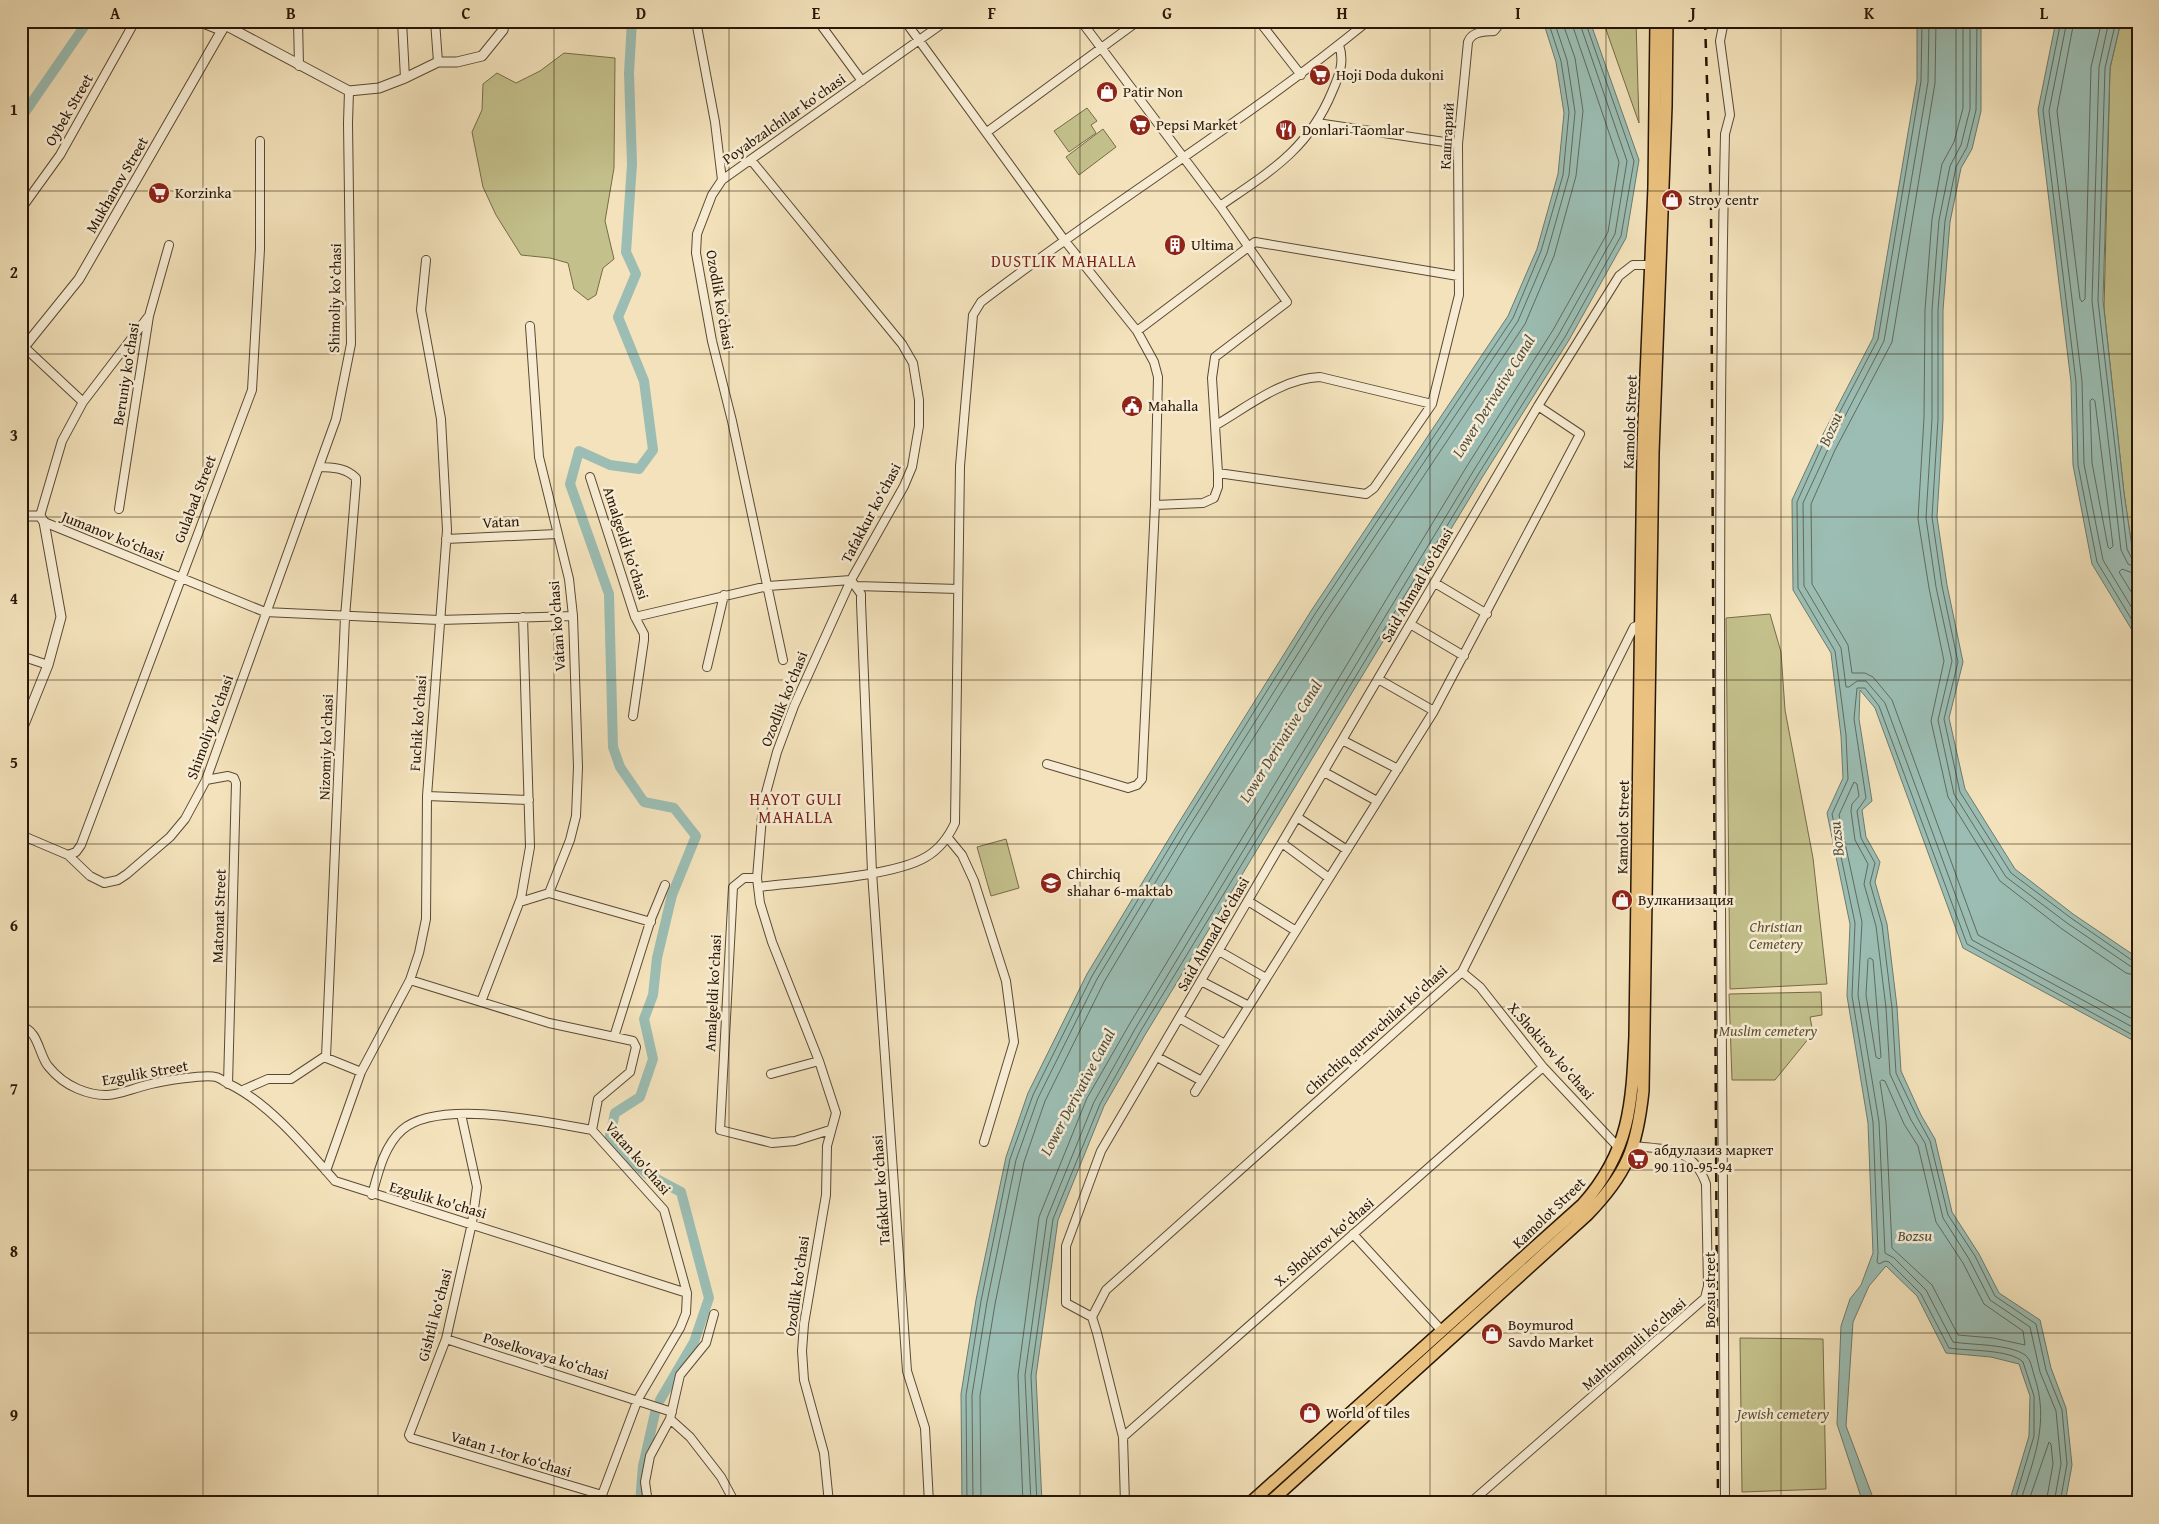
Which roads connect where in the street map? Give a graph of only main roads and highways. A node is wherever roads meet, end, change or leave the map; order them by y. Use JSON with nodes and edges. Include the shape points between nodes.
{"nodes":[{"id":1,"x":1656,"y":21,"type":"edge"},
{"id":2,"x":1667,"y":21,"type":"edge"},
{"id":3,"x":1655,"y":265,"type":"junction"},
{"id":4,"x":1369,"y":1404,"type":"junction"},
{"id":5,"x":1250,"y":1503,"type":"edge"},
{"id":6,"x":1269,"y":1503,"type":"edge"}],
"edges":[{"from":1,"to":3,"type":"main road","name":"Kamolot Street"},
{"from":2,"to":3,"type":"main road","name":"Kamolot Street","via":[[1666,106]]},
{"from":3,"to":4,"type":"main road","name":"Kamolot Street","via":[[1644,436],[1634,1060],[1629,1110],[1619,1148],[1604,1179],[1582,1204],[1442,1331]]},
{"from":3,"to":4,"type":"main road","name":"Kamolot Street","via":[[1644,1091],[1634,1146],[1615,1184],[1587,1215]]},
{"from":4,"to":5,"type":"main road","name":"Kamolot Street"},
{"from":4,"to":6,"type":"main road","name":"Kamolot Street"}]}
